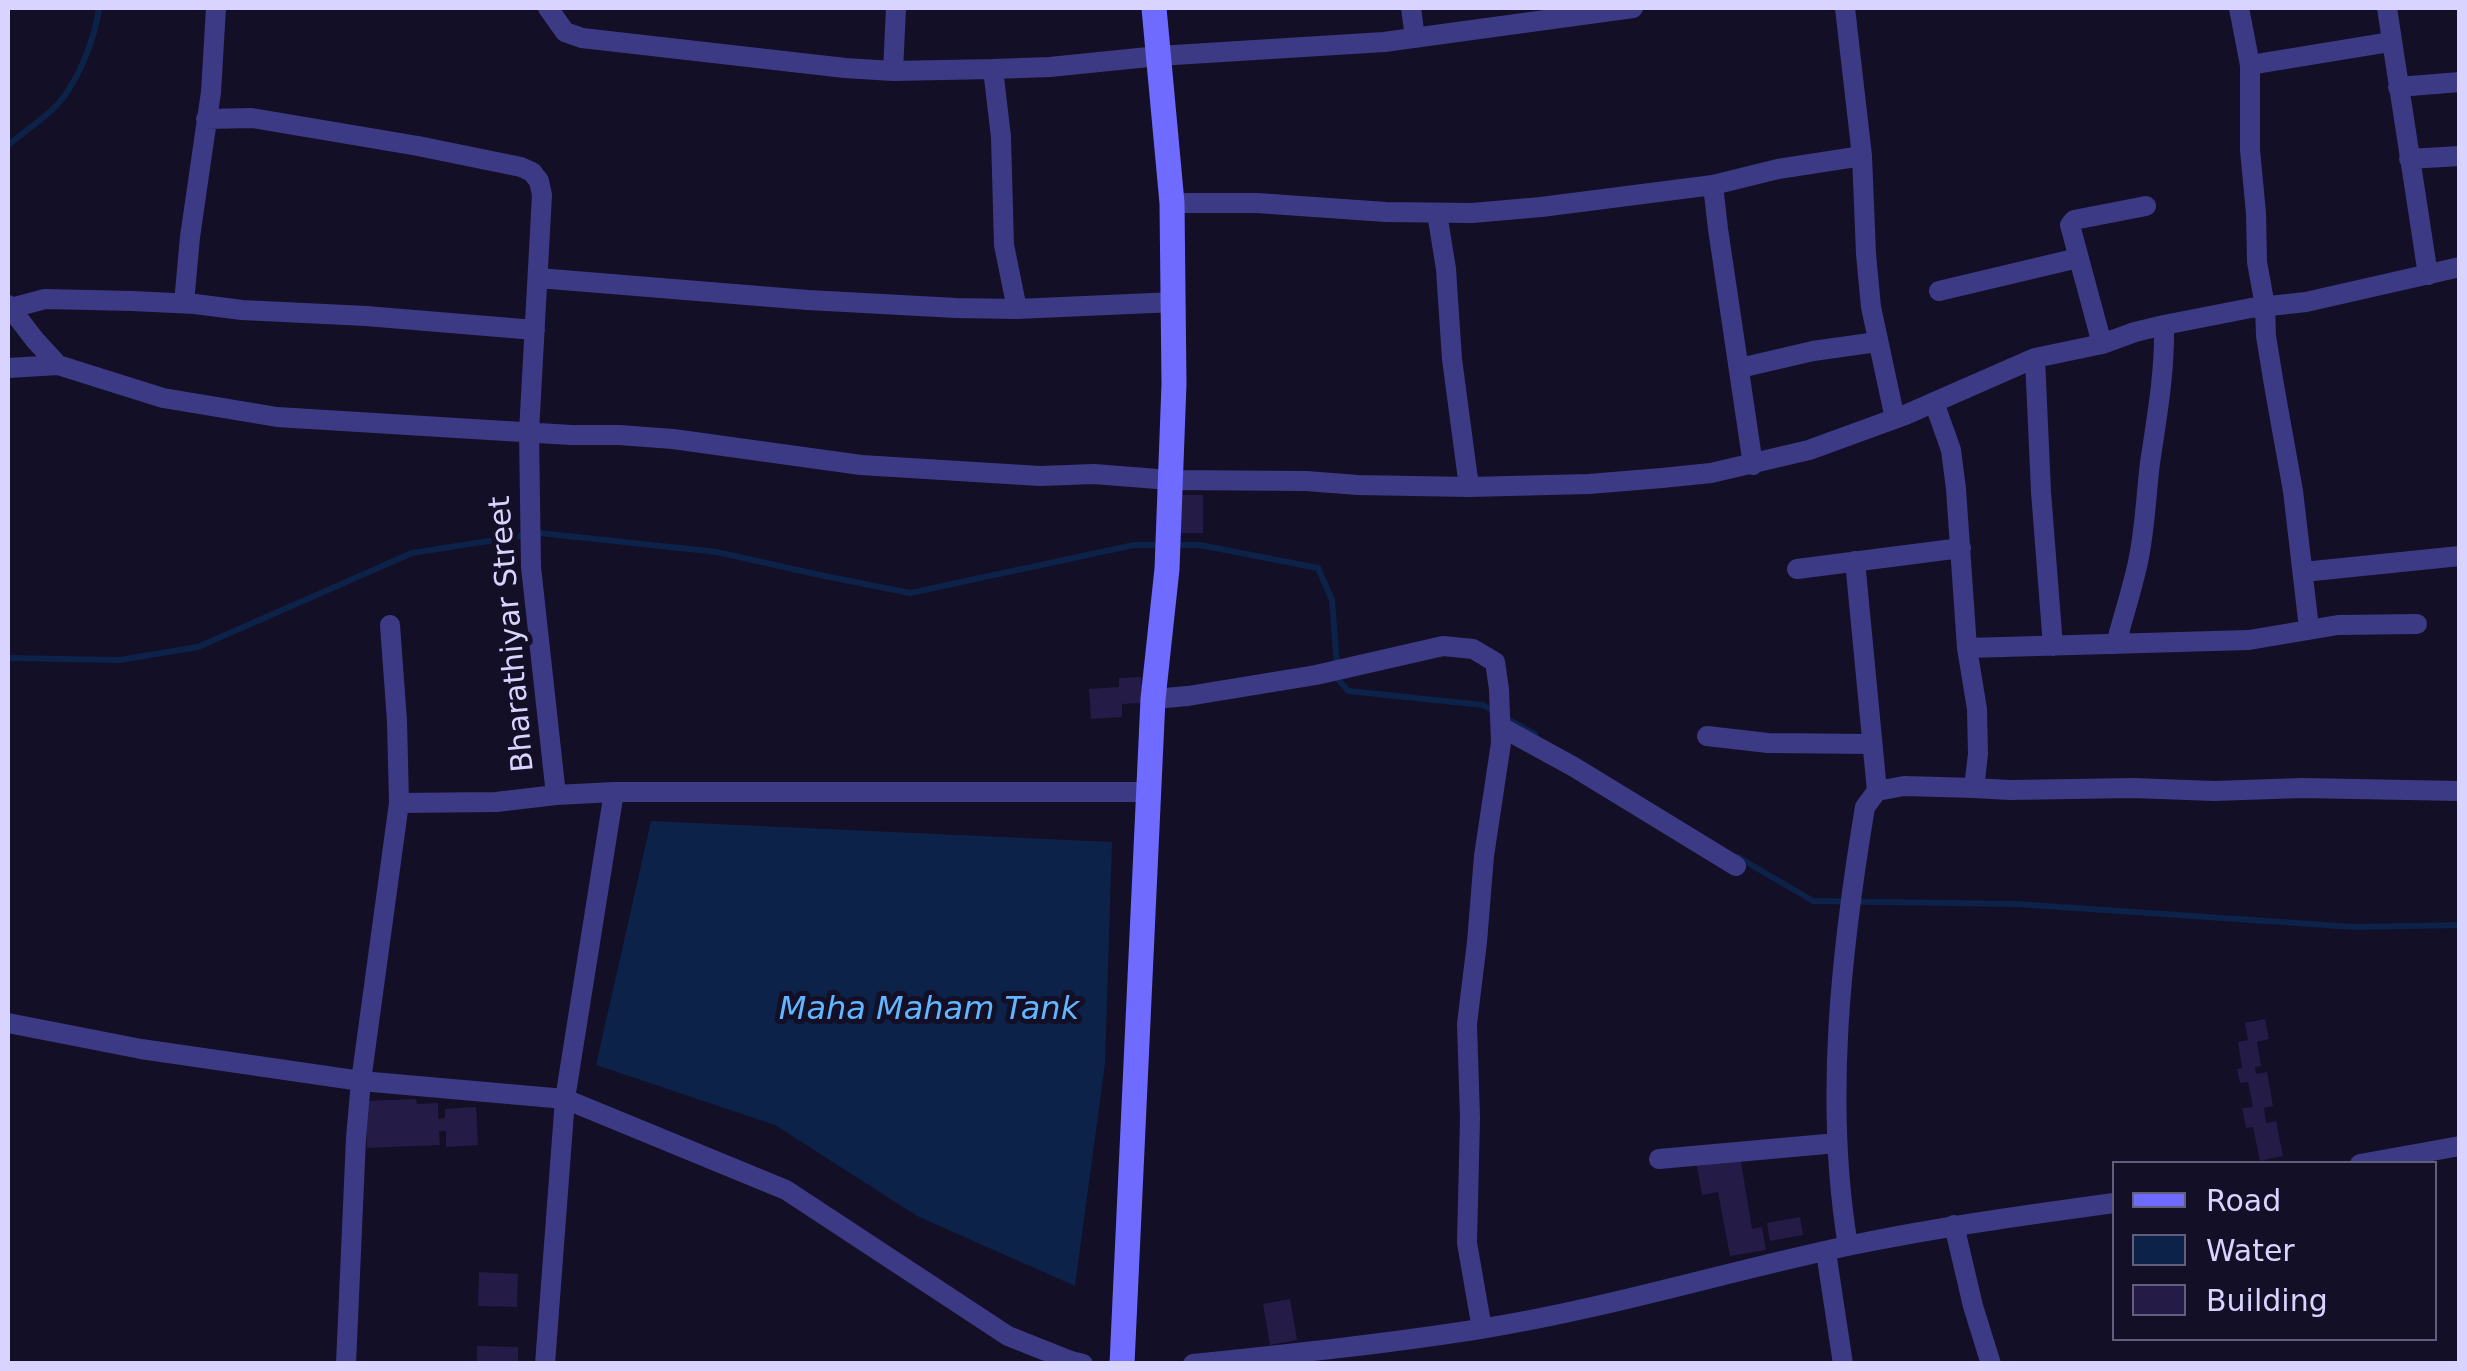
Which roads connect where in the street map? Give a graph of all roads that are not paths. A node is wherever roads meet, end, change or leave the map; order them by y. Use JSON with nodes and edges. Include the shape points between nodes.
{"nodes":[{"id":1,"x":216,"y":8,"type":"edge"},
{"id":2,"x":548,"y":8,"type":"edge"},
{"id":3,"x":896,"y":8,"type":"edge"},
{"id":4,"x":1154,"y":8,"type":"edge"},
{"id":5,"x":1411,"y":8,"type":"edge"},
{"id":6,"x":1633,"y":8,"type":"edge"},
{"id":7,"x":1845,"y":8,"type":"edge"},
{"id":8,"x":2238,"y":8,"type":"edge"},
{"id":9,"x":2387,"y":8,"type":"edge"},
{"id":10,"x":1415,"y":38,"type":"junction"},
{"id":11,"x":2390,"y":42,"type":"junction"},
{"id":12,"x":1158,"y":56,"type":"junction"},
{"id":13,"x":2250,"y":65,"type":"junction"},
{"id":14,"x":993,"y":68,"type":"junction"},
{"id":15,"x":893,"y":71,"type":"junction"},
{"id":16,"x":2460,"y":82,"type":"edge"},
{"id":17,"x":2398,"y":87,"type":"junction"},
{"id":18,"x":206,"y":119,"type":"junction"},
{"id":19,"x":1862,"y":156,"type":"junction"},
{"id":20,"x":2460,"y":156,"type":"edge"},
{"id":21,"x":2410,"y":159,"type":"junction"},
{"id":22,"x":1714,"y":185,"type":"junction"},
{"id":23,"x":1172,"y":203,"type":"junction"},
{"id":24,"x":2146,"y":206,"type":"dead end"},
{"id":25,"x":1437,"y":213,"type":"junction"},
{"id":26,"x":2078,"y":258,"type":"junction"},
{"id":27,"x":2460,"y":267,"type":"edge"},
{"id":28,"x":2428,"y":275,"type":"junction"},
{"id":29,"x":538,"y":278,"type":"junction"},
{"id":30,"x":1939,"y":290,"type":"dead end"},
{"id":31,"x":1175,"y":302,"type":"junction"},
{"id":32,"x":184,"y":303,"type":"junction"},
{"id":33,"x":10,"y":306,"type":"edge"},
{"id":34,"x":2265,"y":306,"type":"junction"},
{"id":35,"x":1016,"y":309,"type":"junction"},
{"id":36,"x":2164,"y":325,"type":"junction"},
{"id":37,"x":536,"y":330,"type":"junction"},
{"id":38,"x":1877,"y":342,"type":"junction"},
{"id":39,"x":2102,"y":344,"type":"junction"},
{"id":40,"x":2034,"y":358,"type":"junction"},
{"id":41,"x":58,"y":365,"type":"junction"},
{"id":42,"x":8,"y":368,"type":"edge"},
{"id":43,"x":1740,"y":368,"type":"junction"},
{"id":44,"x":1934,"y":402,"type":"junction"},
{"id":45,"x":1896,"y":419,"type":"junction"},
{"id":46,"x":529,"y":432,"type":"junction"},
{"id":47,"x":1753,"y":465,"type":"junction"},
{"id":48,"x":1170,"y":480,"type":"junction"},
{"id":49,"x":1469,"y":486,"type":"junction"},
{"id":50,"x":1961,"y":548,"type":"junction"},
{"id":51,"x":2460,"y":556,"type":"edge"},
{"id":52,"x":1855,"y":562,"type":"junction"},
{"id":53,"x":1797,"y":569,"type":"dead end"},
{"id":54,"x":2304,"y":572,"type":"junction"},
{"id":55,"x":2417,"y":624,"type":"dead end"},
{"id":56,"x":390,"y":625,"type":"dead end"},
{"id":57,"x":2310,"y":628,"type":"junction"},
{"id":58,"x":2116,"y":644,"type":"junction"},
{"id":59,"x":2053,"y":646,"type":"junction"},
{"id":60,"x":1967,"y":648,"type":"junction"},
{"id":61,"x":1153,"y":699,"type":"junction"},
{"id":62,"x":1501,"y":735,"type":"junction"},
{"id":63,"x":1708,"y":736,"type":"dead end"},
{"id":64,"x":1871,"y":744,"type":"junction"},
{"id":65,"x":1974,"y":788,"type":"junction"},
{"id":66,"x":1878,"y":791,"type":"junction"},
{"id":67,"x":2460,"y":791,"type":"edge"},
{"id":68,"x":614,"y":792,"type":"junction"},
{"id":69,"x":1150,"y":792,"type":"junction"},
{"id":70,"x":556,"y":795,"type":"junction"},
{"id":71,"x":399,"y":803,"type":"junction"},
{"id":72,"x":1736,"y":866,"type":"dead end"},
{"id":73,"x":8,"y":1023,"type":"edge"},
{"id":74,"x":361,"y":1080,"type":"junction"},
{"id":75,"x":565,"y":1099,"type":"junction"},
{"id":76,"x":1837,"y":1144,"type":"junction"},
{"id":77,"x":2460,"y":1146,"type":"edge"},
{"id":78,"x":1659,"y":1158,"type":"dead end"},
{"id":79,"x":2377,"y":1161,"type":"edge"},
{"id":80,"x":2112,"y":1203,"type":"edge"},
{"id":81,"x":1954,"y":1226,"type":"junction"},
{"id":82,"x":1848,"y":1246,"type":"junction"},
{"id":83,"x":1826,"y":1252,"type":"junction"},
{"id":84,"x":1482,"y":1328,"type":"junction"},
{"id":85,"x":346,"y":1364,"type":"edge"},
{"id":86,"x":545,"y":1364,"type":"edge"},
{"id":87,"x":1083,"y":1364,"type":"edge"},
{"id":88,"x":1122,"y":1364,"type":"edge"},
{"id":89,"x":1194,"y":1364,"type":"edge"},
{"id":90,"x":1843,"y":1364,"type":"edge"},
{"id":91,"x":1991,"y":1364,"type":"edge"}],
"edges":[{"from":1,"to":18,"type":"street"},
{"from":2,"to":15,"type":"street","via":[[565,32],[582,38]]},
{"from":3,"to":15,"type":"street"},
{"from":4,"to":12,"type":"street"},
{"from":5,"to":10,"type":"street"},
{"from":6,"to":10,"type":"street"},
{"from":7,"to":19,"type":"street"},
{"from":8,"to":13,"type":"street"},
{"from":9,"to":11,"type":"street"},
{"from":10,"to":12,"type":"street"},
{"from":11,"to":13,"type":"street"},
{"from":11,"to":17,"type":"street"},
{"from":12,"to":14,"type":"street"},
{"from":12,"to":23,"type":"street"},
{"from":13,"to":34,"type":"street","via":[[2250,150]]},
{"from":14,"to":15,"type":"street"},
{"from":14,"to":35,"type":"street","via":[[1004,245]]},
{"from":16,"to":17,"type":"street"},
{"from":17,"to":21,"type":"street"},
{"from":18,"to":29,"type":"street","name":"Bharathiyar Street","via":[[252,118],[532,172],[542,195]]},
{"from":18,"to":32,"type":"street"},
{"from":19,"to":22,"type":"street"},
{"from":19,"to":38,"type":"street"},
{"from":20,"to":21,"type":"street"},
{"from":21,"to":28,"type":"street"},
{"from":22,"to":25,"type":"street"},
{"from":22,"to":43,"type":"street"},
{"from":23,"to":25,"type":"street"},
{"from":23,"to":31,"type":"street"},
{"from":24,"to":26,"type":"street","via":[[2071,222]]},
{"from":25,"to":49,"type":"street"},
{"from":26,"to":30,"type":"street"},
{"from":26,"to":39,"type":"street"},
{"from":27,"to":28,"type":"street"},
{"from":28,"to":34,"type":"street"},
{"from":29,"to":35,"type":"street"},
{"from":29,"to":37,"type":"street","name":"Bharathiyar Street"},
{"from":31,"to":35,"type":"street"},
{"from":31,"to":48,"type":"street"},
{"from":32,"to":33,"type":"street","via":[[44,299]]},
{"from":32,"to":37,"type":"street"},
{"from":33,"to":41,"type":"street"},
{"from":34,"to":36,"type":"street"},
{"from":34,"to":54,"type":"street"},
{"from":36,"to":39,"type":"street"},
{"from":36,"to":58,"type":"street","via":[[2140,549]]},
{"from":37,"to":46,"type":"street","name":"Bharathiyar Street"},
{"from":38,"to":43,"type":"street"},
{"from":38,"to":45,"type":"street"},
{"from":39,"to":40,"type":"street"},
{"from":40,"to":44,"type":"street"},
{"from":40,"to":59,"type":"street"},
{"from":41,"to":42,"type":"street"},
{"from":41,"to":46,"type":"street","via":[[163,398],[277,417]]},
{"from":43,"to":47,"type":"street"},
{"from":44,"to":45,"type":"street"},
{"from":44,"to":50,"type":"street","via":[[1951,450]]},
{"from":45,"to":47,"type":"street"},
{"from":46,"to":48,"type":"street","via":[[674,439],[861,465]]},
{"from":46,"to":70,"type":"street","name":"Bharathiyar Street","via":[[531,567]]},
{"from":47,"to":49,"type":"street","via":[[1644,480]]},
{"from":48,"to":49,"type":"street"},
{"from":48,"to":61,"type":"street"},
{"from":50,"to":52,"type":"street"},
{"from":50,"to":60,"type":"street"},
{"from":51,"to":54,"type":"street"},
{"from":52,"to":53,"type":"street"},
{"from":52,"to":64,"type":"street"},
{"from":54,"to":57,"type":"street"},
{"from":55,"to":57,"type":"street"},
{"from":56,"to":71,"type":"street"},
{"from":57,"to":58,"type":"street","via":[[2249,640]]},
{"from":58,"to":59,"type":"street"},
{"from":59,"to":60,"type":"street"},
{"from":60,"to":65,"type":"street","via":[[1977,709]]},
{"from":61,"to":62,"type":"street","via":[[1316,675],[1443,646],[1473,648],[1494,662]]},
{"from":61,"to":69,"type":"street"},
{"from":62,"to":72,"type":"street","via":[[1574,766]]},
{"from":62,"to":84,"type":"street","via":[[1467,1024],[1467,1243]]},
{"from":63,"to":64,"type":"street"},
{"from":64,"to":66,"type":"street"},
{"from":65,"to":66,"type":"street"},
{"from":65,"to":67,"type":"street"},
{"from":66,"to":76,"type":"street","via":[[1865,807],[1840,1002]]},
{"from":68,"to":69,"type":"street","name":"Bharathiyar Street"},
{"from":68,"to":70,"type":"street","name":"Bharathiyar Street"},
{"from":68,"to":75,"type":"street"},
{"from":69,"to":88,"type":"street"},
{"from":70,"to":71,"type":"street"},
{"from":71,"to":74,"type":"street"},
{"from":73,"to":74,"type":"street"},
{"from":74,"to":75,"type":"street"},
{"from":74,"to":85,"type":"street"},
{"from":75,"to":86,"type":"street"},
{"from":75,"to":87,"type":"street","via":[[786,1190],[1008,1336]]},
{"from":76,"to":78,"type":"street"},
{"from":76,"to":82,"type":"street"},
{"from":77,"to":79,"type":"street"},
{"from":80,"to":81,"type":"street"},
{"from":81,"to":82,"type":"street"},
{"from":81,"to":91,"type":"street"},
{"from":82,"to":83,"type":"street"},
{"from":83,"to":84,"type":"street"},
{"from":83,"to":90,"type":"street"},
{"from":84,"to":89,"type":"street"}]}
